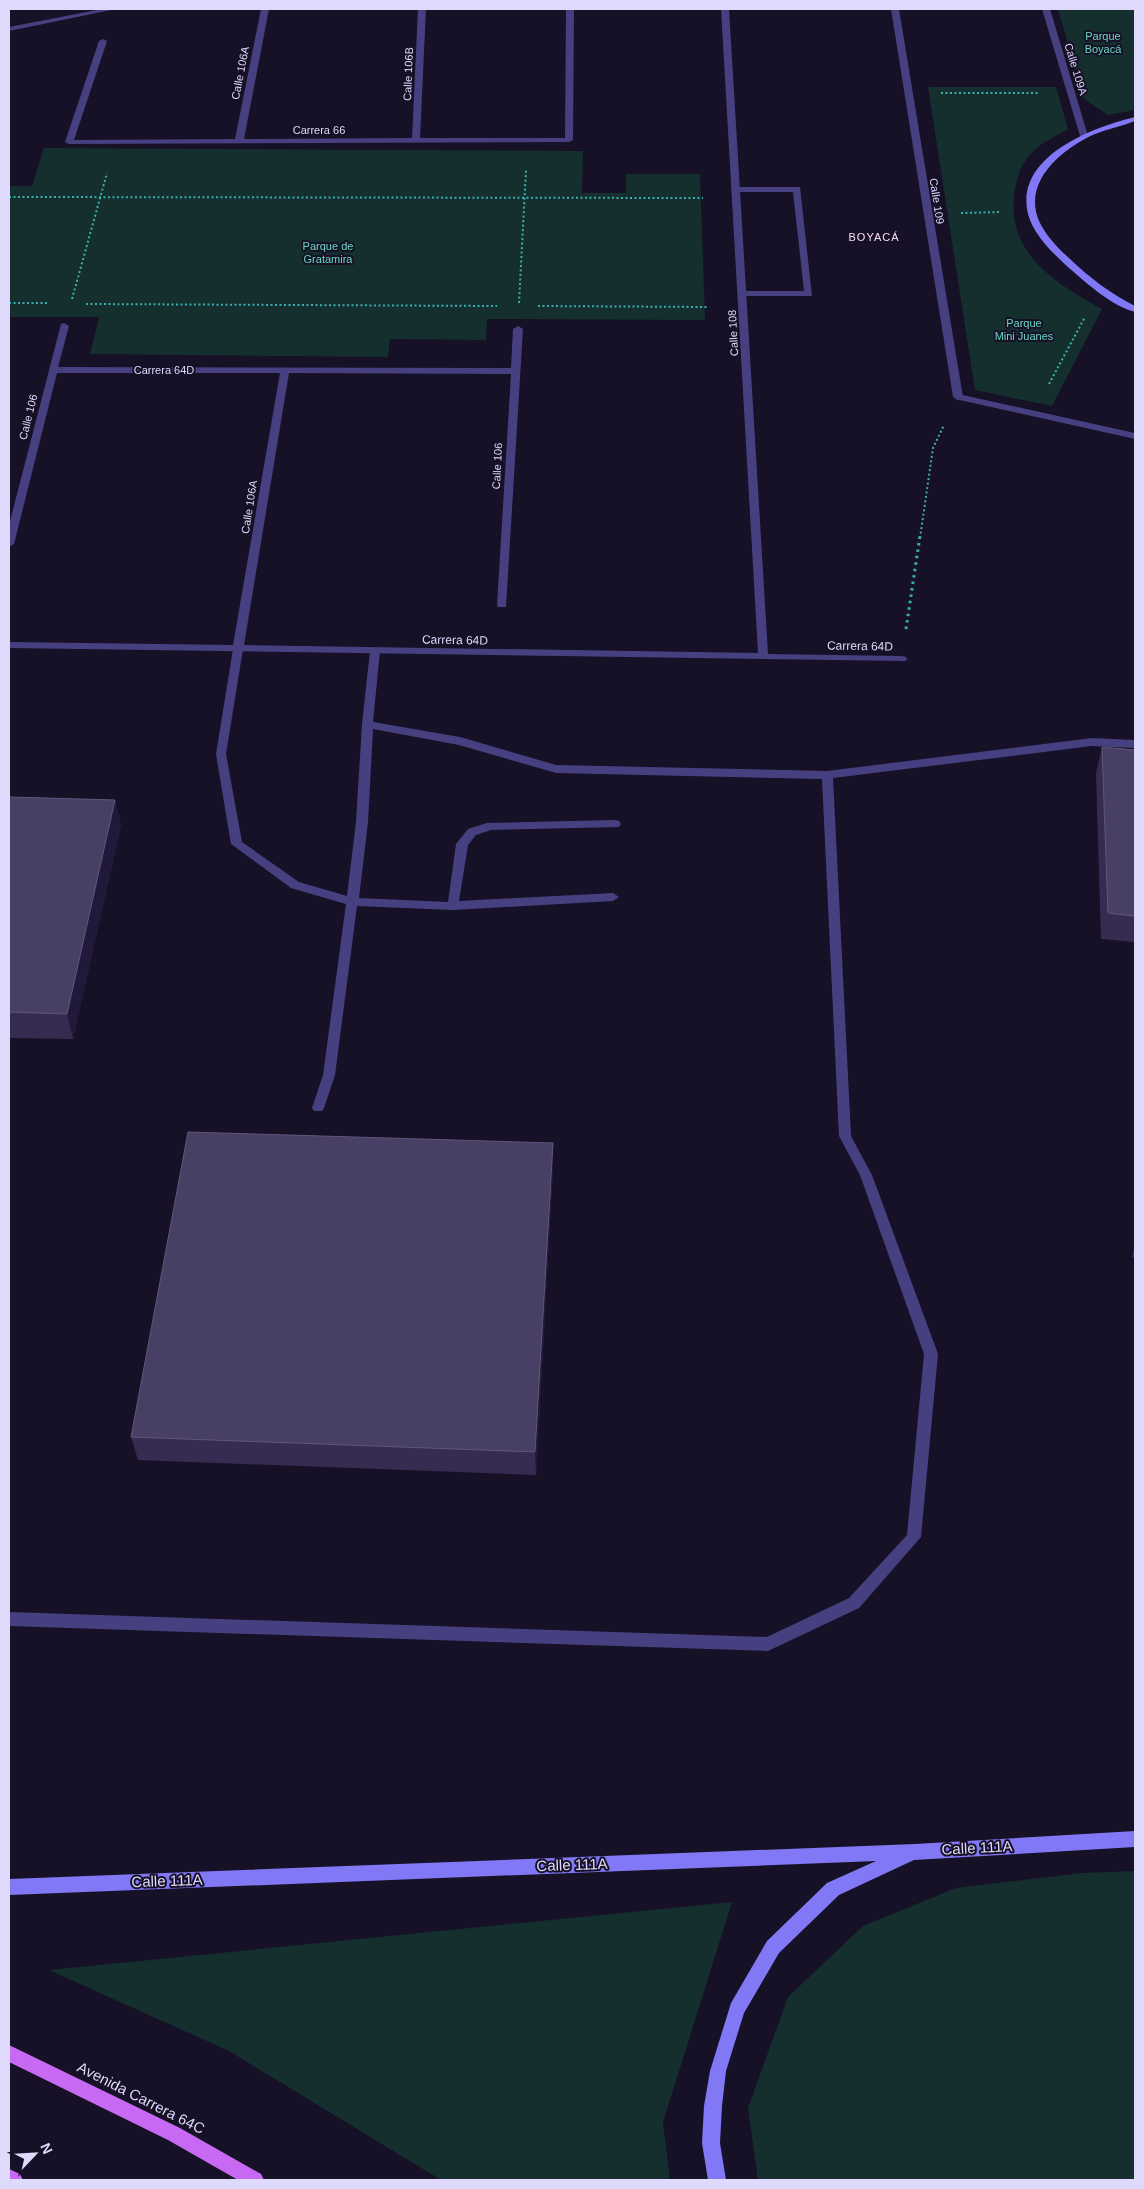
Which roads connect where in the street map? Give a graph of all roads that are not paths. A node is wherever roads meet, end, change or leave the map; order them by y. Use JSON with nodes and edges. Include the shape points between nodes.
{"nodes":[{"id":1,"x":112,"y":9,"type":"edge"},
{"id":2,"x":265,"y":9,"type":"edge"},
{"id":3,"x":422,"y":9,"type":"edge"},
{"id":4,"x":570,"y":9,"type":"edge"},
{"id":5,"x":725,"y":9,"type":"edge"},
{"id":6,"x":895,"y":9,"type":"edge"},
{"id":7,"x":1046,"y":9,"type":"edge"},
{"id":8,"x":9,"y":29,"type":"edge"},
{"id":9,"x":103,"y":41,"type":"dead end"},
{"id":10,"x":1135,"y":119,"type":"edge"},
{"id":11,"x":1084,"y":136,"type":"junction"},
{"id":12,"x":239,"y":141,"type":"junction"},
{"id":13,"x":416,"y":141,"type":"junction"},
{"id":14,"x":736,"y":193,"type":"junction"},
{"id":15,"x":742,"y":294,"type":"junction"},
{"id":16,"x":1132,"y":308,"type":"edge"},
{"id":17,"x":64,"y":326,"type":"road end"},
{"id":18,"x":518,"y":329,"type":"road end"},
{"id":19,"x":54,"y":370,"type":"junction"},
{"id":20,"x":285,"y":370,"type":"junction"},
{"id":21,"x":515,"y":371,"type":"junction"},
{"id":22,"x":1135,"y":436,"type":"edge"},
{"id":23,"x":9,"y":544,"type":"edge"},
{"id":24,"x":502,"y":605,"type":"dead end"},
{"id":25,"x":9,"y":645,"type":"edge"},
{"id":26,"x":238,"y":649,"type":"junction"},
{"id":27,"x":375,"y":651,"type":"junction"},
{"id":28,"x":763,"y":657,"type":"junction"},
{"id":29,"x":902,"y":659,"type":"road end"},
{"id":30,"x":367,"y":724,"type":"junction"},
{"id":31,"x":1135,"y":744,"type":"edge"},
{"id":32,"x":827,"y":775,"type":"junction"},
{"id":33,"x":615,"y":824,"type":"dead end"},
{"id":34,"x":613,"y":896,"type":"dead end"},
{"id":35,"x":353,"y":902,"type":"junction"},
{"id":36,"x":453,"y":906,"type":"junction"},
{"id":37,"x":318,"y":1108,"type":"dead end"},
{"id":38,"x":9,"y":1619,"type":"edge"},
{"id":39,"x":1135,"y":1839,"type":"edge"},
{"id":40,"x":915,"y":1852,"type":"junction"},
{"id":41,"x":9,"y":1887,"type":"edge"},
{"id":42,"x":9,"y":2053,"type":"edge"},
{"id":43,"x":9,"y":2178,"type":"edge"},
{"id":44,"x":14,"y":2180,"type":"edge"},
{"id":45,"x":255,"y":2180,"type":"edge"},
{"id":46,"x":717,"y":2180,"type":"edge"}],
"edges":[{"from":1,"to":8,"type":"street"},
{"from":2,"to":12,"type":"street","name":"Calle 106A"},
{"from":3,"to":13,"type":"street","name":"Calle 106B"},
{"from":4,"to":13,"type":"street","name":"Carrera 66","via":[[569,140]]},
{"from":5,"to":14,"type":"street","name":"Calle 108"},
{"from":6,"to":22,"type":"street","name":"Calle 109","via":[[958,397]]},
{"from":7,"to":11,"type":"street","name":"Calle 109A"},
{"from":9,"to":12,"type":"street","name":"Carrera 66","via":[[69,142]]},
{"from":10,"to":11,"type":"street"},
{"from":11,"to":16,"type":"street","via":[[1056,154],[1038,175],[1032,195],[1032,211],[1051,246],[1099,290]]},
{"from":12,"to":13,"type":"street","name":"Carrera 66"},
{"from":14,"to":15,"type":"street","name":"Calle 108"},
{"from":14,"to":15,"type":"street","via":[[796,189],[809,294]]},
{"from":15,"to":28,"type":"street","name":"Calle 108"},
{"from":17,"to":19,"type":"street","name":"Calle 106"},
{"from":18,"to":21,"type":"street","name":"Calle 106"},
{"from":19,"to":20,"type":"street","name":"Carrera 64D"},
{"from":19,"to":23,"type":"street","name":"Calle 106"},
{"from":20,"to":21,"type":"street","name":"Carrera 64D"},
{"from":20,"to":26,"type":"street","name":"Calle 106A"},
{"from":21,"to":24,"type":"street","name":"Calle 106"},
{"from":25,"to":26,"type":"street","name":"Carrera 64D"},
{"from":26,"to":27,"type":"street","name":"Carrera 64D"},
{"from":26,"to":35,"type":"street","name":"Calle 106A","via":[[221,754],[237,844],[294,885]]},
{"from":27,"to":28,"type":"street","name":"Carrera 64D"},
{"from":27,"to":30,"type":"street"},
{"from":28,"to":29,"type":"street","name":"Carrera 64D"},
{"from":30,"to":32,"type":"street","via":[[460,741],[556,769]]},
{"from":30,"to":35,"type":"street"},
{"from":31,"to":32,"type":"street","via":[[1092,742]]},
{"from":32,"to":38,"type":"street","via":[[845,1136],[866,1175],[931,1354],[914,1538],[854,1603],[768,1644]]},
{"from":33,"to":36,"type":"street","via":[[491,826],[472,832],[462,844]]},
{"from":34,"to":36,"type":"street","name":"Calle 106A"},
{"from":35,"to":36,"type":"street","name":"Calle 106A"},
{"from":35,"to":37,"type":"street","via":[[329,1075]]},
{"from":39,"to":40,"type":"street","name":"Calle 111A"},
{"from":40,"to":41,"type":"street","name":"Calle 111A"},
{"from":40,"to":46,"type":"street","via":[[833,1889],[773,1947],[737,2009],[718,2071],[711,2143]]},
{"from":42,"to":45,"type":"main road","name":"Avenida Carrera 64C","via":[[174,2134]]},
{"from":43,"to":44,"type":"main road"}]}
